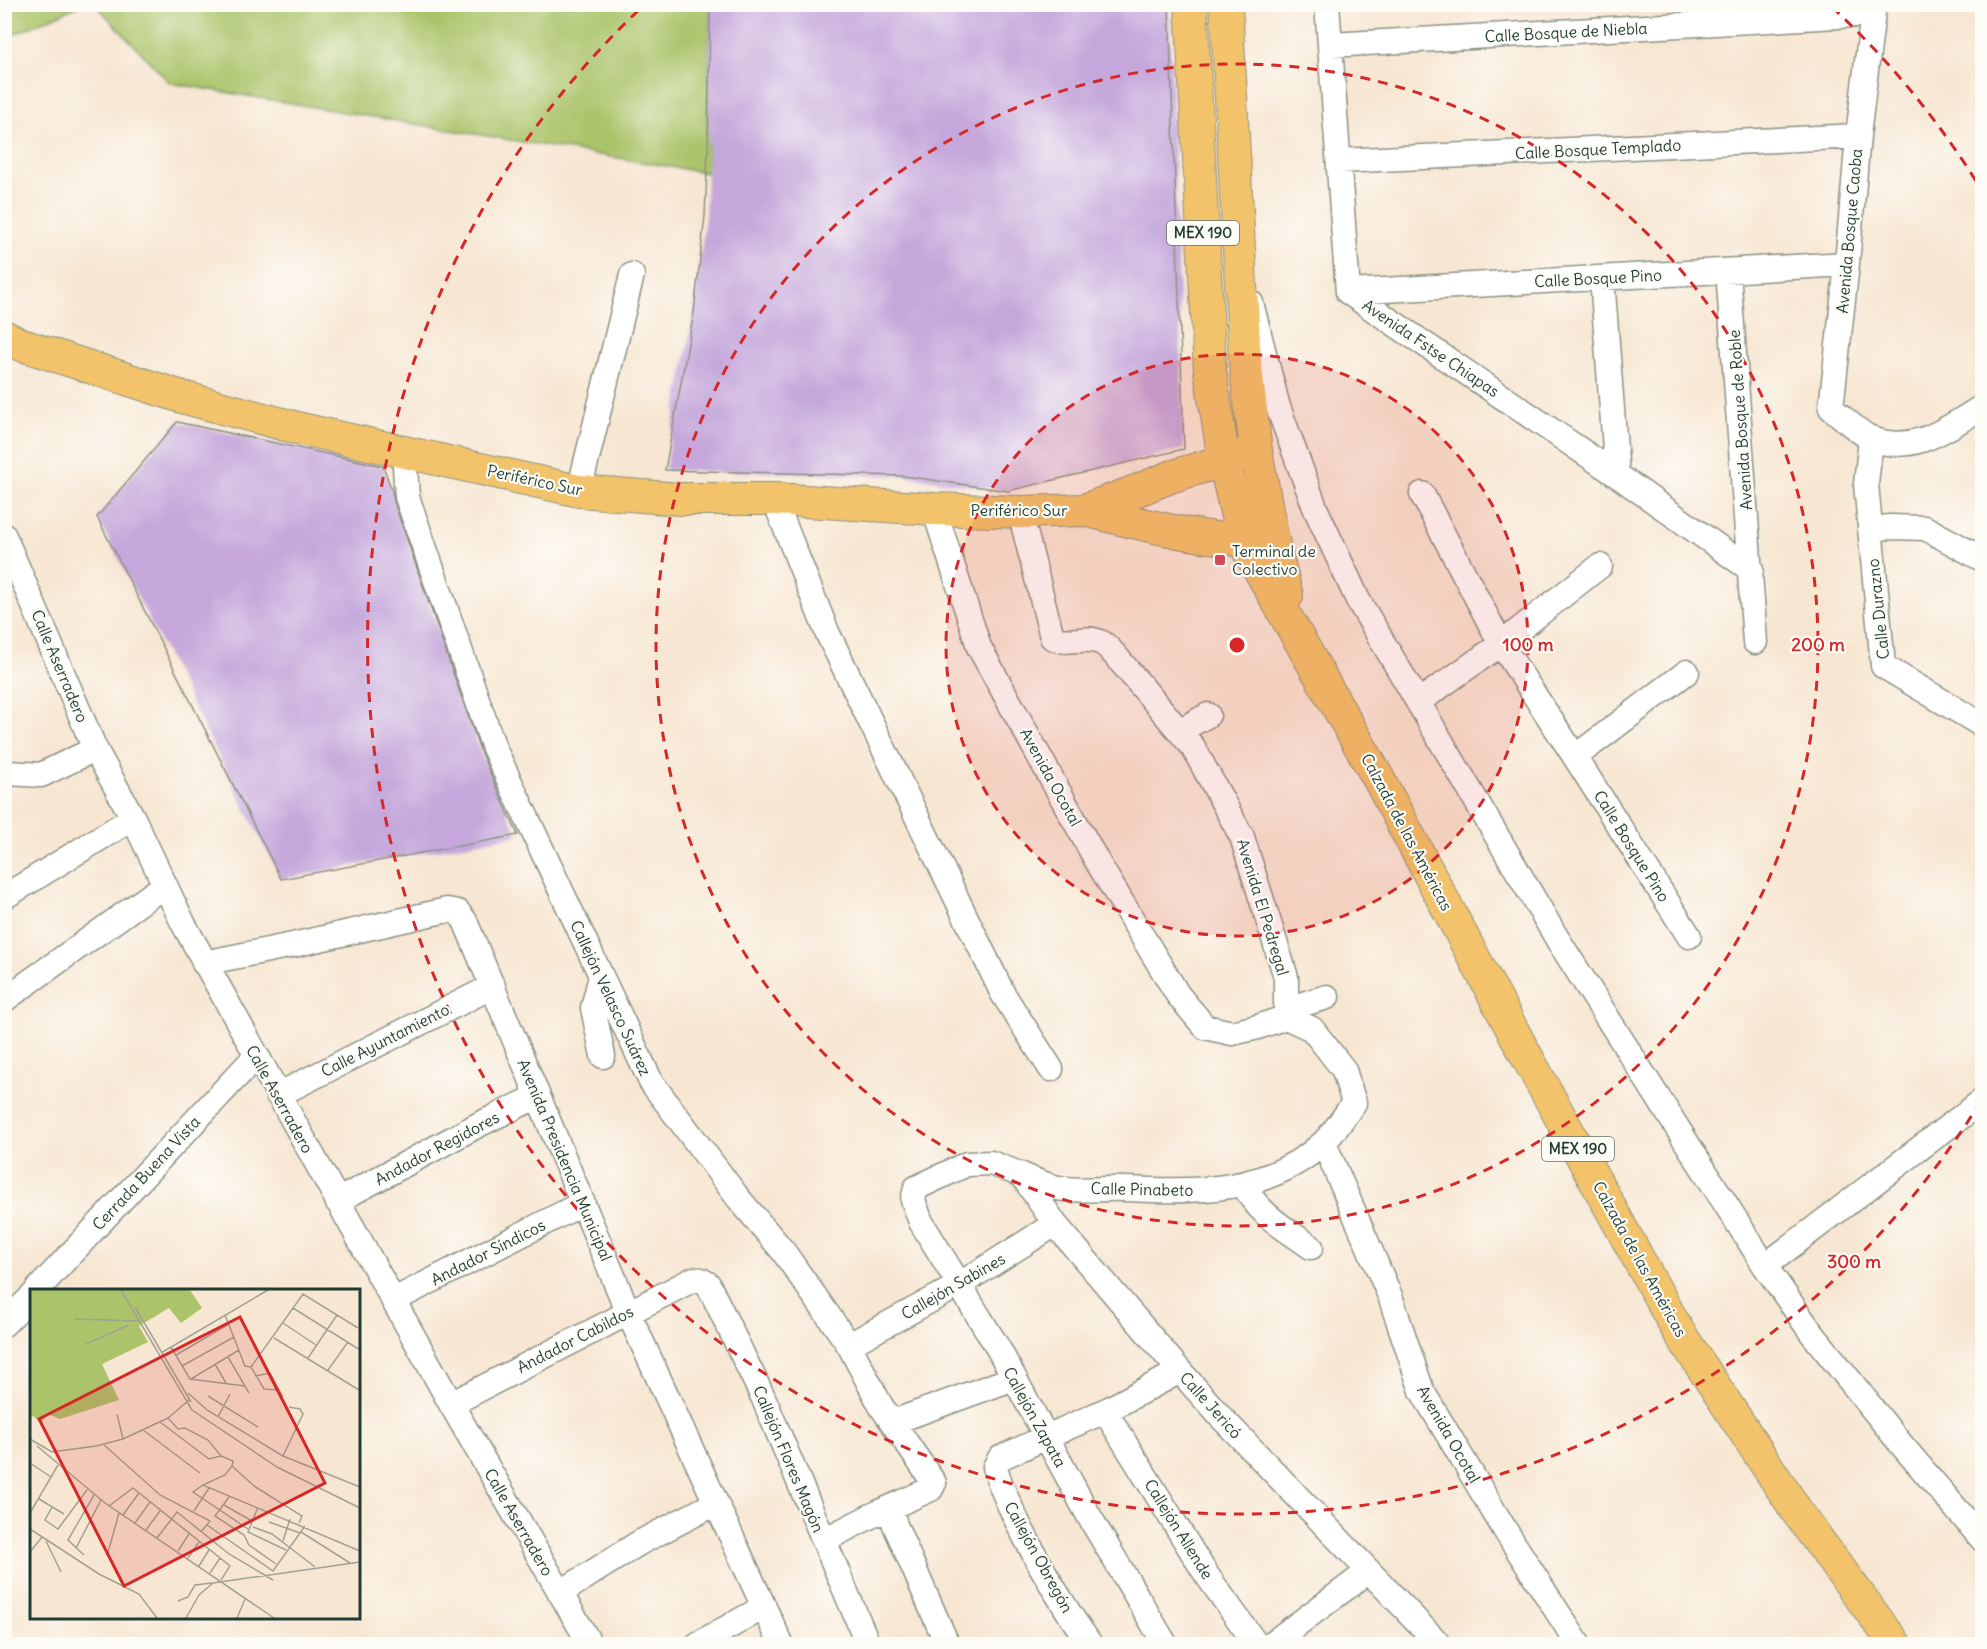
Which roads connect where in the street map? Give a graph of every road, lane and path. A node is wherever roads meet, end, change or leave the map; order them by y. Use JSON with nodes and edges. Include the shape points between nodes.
{"nodes":[{"id":1,"x":1191,"y":4,"type":"edge"},
{"id":2,"x":1226,"y":4,"type":"edge"},
{"id":3,"x":1327,"y":4,"type":"edge"},
{"id":4,"x":1874,"y":9,"type":"edge"},
{"id":5,"x":1330,"y":45,"type":"junction"},
{"id":6,"x":1858,"y":136,"type":"junction"},
{"id":7,"x":1339,"y":161,"type":"junction"},
{"id":8,"x":1240,"y":259,"type":"junction"},
{"id":9,"x":1847,"y":264,"type":"junction"},
{"id":10,"x":1728,"y":271,"type":"junction"},
{"id":11,"x":632,"y":275,"type":"dead end"},
{"id":12,"x":1602,"y":278,"type":"junction"},
{"id":13,"x":1348,"y":292,"type":"junction"},
{"id":14,"x":4,"y":336,"type":"edge"},
{"id":15,"x":1983,"y":407,"type":"edge"},
{"id":16,"x":1871,"y":438,"type":"junction"},
{"id":17,"x":404,"y":451,"type":"junction"},
{"id":18,"x":1256,"y":451,"type":"junction"},
{"id":19,"x":1224,"y":461,"type":"junction"},
{"id":20,"x":1617,"y":475,"type":"junction"},
{"id":21,"x":579,"y":491,"type":"junction"},
{"id":22,"x":1422,"y":494,"type":"dead end"},
{"id":23,"x":774,"y":499,"type":"junction"},
{"id":24,"x":934,"y":509,"type":"junction"},
{"id":25,"x":1084,"y":510,"type":"junction"},
{"id":26,"x":1020,"y":512,"type":"junction"},
{"id":27,"x":1870,"y":529,"type":"junction"},
{"id":28,"x":4,"y":536,"type":"edge"},
{"id":29,"x":1258,"y":541,"type":"junction"},
{"id":30,"x":1983,"y":559,"type":"edge"},
{"id":31,"x":1600,"y":566,"type":"dead end"},
{"id":32,"x":1751,"y":570,"type":"junction"},
{"id":33,"x":1755,"y":642,"type":"dead end"},
{"id":34,"x":1501,"y":644,"type":"junction"},
{"id":35,"x":1687,"y":672,"type":"dead end"},
{"id":36,"x":1418,"y":702,"type":"junction"},
{"id":37,"x":1208,"y":715,"type":"dead end"},
{"id":38,"x":1983,"y":725,"type":"edge"},
{"id":39,"x":1179,"y":731,"type":"junction"},
{"id":40,"x":95,"y":749,"type":"junction"},
{"id":41,"x":1575,"y":757,"type":"junction"},
{"id":42,"x":4,"y":776,"type":"edge"},
{"id":43,"x":133,"y":818,"type":"junction"},
{"id":44,"x":165,"y":885,"type":"junction"},
{"id":45,"x":4,"y":897,"type":"edge"},
{"id":46,"x":1689,"y":936,"type":"dead end"},
{"id":47,"x":204,"y":963,"type":"junction"},
{"id":48,"x":601,"y":976,"type":"junction"},
{"id":49,"x":493,"y":986,"type":"junction"},
{"id":50,"x":1327,"y":997,"type":"dead end"},
{"id":51,"x":4,"y":1000,"type":"edge"},
{"id":52,"x":1286,"y":1013,"type":"junction"},
{"id":53,"x":256,"y":1056,"type":"junction"},
{"id":54,"x":603,"y":1056,"type":"dead end"},
{"id":55,"x":1052,"y":1069,"type":"dead end"},
{"id":56,"x":278,"y":1095,"type":"junction"},
{"id":57,"x":538,"y":1096,"type":"junction"},
{"id":58,"x":1983,"y":1101,"type":"edge"},
{"id":59,"x":1324,"y":1143,"type":"junction"},
{"id":60,"x":1022,"y":1175,"type":"junction"},
{"id":61,"x":1244,"y":1184,"type":"junction"},
{"id":62,"x":337,"y":1201,"type":"junction"},
{"id":63,"x":583,"y":1203,"type":"junction"},
{"id":64,"x":1055,"y":1224,"type":"junction"},
{"id":65,"x":1311,"y":1247,"type":"dead end"},
{"id":66,"x":1765,"y":1266,"type":"junction"},
{"id":67,"x":701,"y":1280,"type":"joint"},
{"id":68,"x":959,"y":1285,"type":"junction"},
{"id":69,"x":38,"y":1289,"type":"edge"},
{"id":70,"x":30,"y":1298,"type":"edge"},
{"id":71,"x":394,"y":1300,"type":"junction"},
{"id":72,"x":628,"y":1312,"type":"junction"},
{"id":73,"x":4,"y":1324,"type":"edge"},
{"id":74,"x":849,"y":1345,"type":"junction"},
{"id":75,"x":1180,"y":1371,"type":"junction"},
{"id":76,"x":1014,"y":1378,"type":"junction"},
{"id":77,"x":451,"y":1404,"type":"junction"},
{"id":78,"x":1105,"y":1411,"type":"junction"},
{"id":79,"x":893,"y":1422,"type":"junction"},
{"id":80,"x":1046,"y":1437,"type":"junction"},
{"id":81,"x":716,"y":1503,"type":"junction"},
{"id":82,"x":894,"y":1507,"type":"junction"},
{"id":83,"x":1983,"y":1539,"type":"edge"},
{"id":84,"x":824,"y":1540,"type":"junction"},
{"id":85,"x":1369,"y":1570,"type":"junction"},
{"id":86,"x":560,"y":1593,"type":"junction"},
{"id":87,"x":764,"y":1607,"type":"junction"},
{"id":88,"x":590,"y":1644,"type":"edge"},
{"id":89,"x":698,"y":1644,"type":"edge"},
{"id":90,"x":781,"y":1644,"type":"edge"},
{"id":91,"x":868,"y":1644,"type":"edge"},
{"id":92,"x":947,"y":1644,"type":"edge"},
{"id":93,"x":1090,"y":1644,"type":"edge"},
{"id":94,"x":1166,"y":1644,"type":"edge"},
{"id":95,"x":1256,"y":1644,"type":"edge"},
{"id":96,"x":1271,"y":1644,"type":"edge"},
{"id":97,"x":1439,"y":1644,"type":"edge"},
{"id":98,"x":1578,"y":1644,"type":"edge"},
{"id":99,"x":1896,"y":1644,"type":"edge"}],
"edges":[{"from":1,"to":19,"type":"main road","name":"Calzada de las Américas","number":"MEX 190","via":[[1209,371]]},
{"from":2,"to":8,"type":"main road","name":"Calzada de las Américas","number":"MEX 190"},
{"from":3,"to":5,"type":"street","name":"Avenida Fstse Chiapas"},
{"from":4,"to":5,"type":"street","name":"Calle Bosque de Niebla"},
{"from":4,"to":6,"type":"street","name":"Avenida Bosque Caoba"},
{"from":5,"to":7,"type":"street","name":"Avenida Fstse Chiapas"},
{"from":6,"to":7,"type":"street","name":"Calle Bosque Templado"},
{"from":6,"to":9,"type":"street","name":"Avenida Bosque Caoba"},
{"from":7,"to":13,"type":"street","name":"Avenida Fstse Chiapas"},
{"from":8,"to":18,"type":"main road","name":"Calzada de las Américas","number":"MEX 190","via":[[1245,362]]},
{"from":8,"to":36,"type":"street","via":[[1278,407],[1316,510],[1358,600]]},
{"from":9,"to":10,"type":"street","name":"Calle Bosque Pino"},
{"from":9,"to":16,"type":"street","name":"Avenida Bosque Caoba","via":[[1831,408]]},
{"from":10,"to":12,"type":"street","name":"Calle Bosque Pino"},
{"from":10,"to":32,"type":"street","name":"Avenida Bosque de Roble"},
{"from":11,"to":21,"type":"street"},
{"from":12,"to":13,"type":"street","name":"Calle Bosque Pino"},
{"from":12,"to":20,"type":"street"},
{"from":13,"to":20,"type":"street","name":"Avenida Fstse Chiapas"},
{"from":14,"to":17,"type":"main road","name":"Periférico Sur","via":[[182,397]]},
{"from":15,"to":16,"type":"street","via":[[1923,441],[1899,445]]},
{"from":16,"to":27,"type":"street","name":"Calle Durazno","via":[[1866,484]]},
{"from":17,"to":21,"type":"main road","name":"Periférico Sur"},
{"from":17,"to":48,"type":"street","name":"Callejón Velasco Suárez","via":[[407,497],[494,748]]},
{"from":18,"to":19,"type":"main road","name":"Periférico Sur"},
{"from":18,"to":29,"type":"main road","name":"Calzada de las Américas","number":"MEX 190"},
{"from":19,"to":25,"type":"main road","name":"Periférico Sur"},
{"from":19,"to":29,"type":"main road","name":"Calzada de las Américas","number":"MEX 190"},
{"from":20,"to":32,"type":"street","name":"Avenida Fstse Chiapas"},
{"from":21,"to":23,"type":"main road","name":"Periférico Sur","via":[[680,499]]},
{"from":22,"to":34,"type":"street","name":"Calle Bosque Pino"},
{"from":23,"to":24,"type":"main road","name":"Periférico Sur"},
{"from":23,"to":55,"type":"street","via":[[827,632],[997,983]]},
{"from":24,"to":26,"type":"main road","name":"Periférico Sur"},
{"from":24,"to":52,"type":"street","name":"Avenida Ocotal","via":[[979,647],[1098,863],[1178,995],[1205,1027],[1232,1033],[1258,1027]]},
{"from":25,"to":26,"type":"main road","name":"Periférico Sur"},
{"from":25,"to":29,"type":"main road","name":"Periférico Sur","via":[[1159,528]]},
{"from":26,"to":39,"type":"street","name":"Avenida El Pedregal","via":[[1052,637],[1058,641],[1102,642]]},
{"from":27,"to":30,"type":"street","via":[[1925,528]]},
{"from":27,"to":38,"type":"street","name":"Calle Durazno","via":[[1883,666]]},
{"from":28,"to":40,"type":"street","name":"Calle Aserradero"},
{"from":29,"to":99,"type":"main road","name":"Calzada de las Américas","number":"MEX 190","via":[[1295,632],[1677,1329],[1798,1513]]},
{"from":31,"to":34,"type":"street"},
{"from":32,"to":33,"type":"street","name":"Avenida Bosque de Roble"},
{"from":34,"to":36,"type":"street"},
{"from":34,"to":41,"type":"street","name":"Calle Bosque Pino"},
{"from":35,"to":41,"type":"street"},
{"from":36,"to":66,"type":"street","via":[[1558,940]]},
{"from":37,"to":39,"type":"street"},
{"from":39,"to":52,"type":"street","name":"Avenida El Pedregal","via":[[1193,747],[1242,837],[1286,977]]},
{"from":40,"to":42,"type":"street","via":[[41,775]]},
{"from":40,"to":43,"type":"street","name":"Calle Aserradero"},
{"from":41,"to":46,"type":"street","name":"Calle Bosque Pino"},
{"from":43,"to":44,"type":"street","name":"Calle Aserradero"},
{"from":43,"to":45,"type":"street"},
{"from":44,"to":47,"type":"street","name":"Calle Aserradero"},
{"from":44,"to":51,"type":"street"},
{"from":47,"to":49,"type":"street","name":"Avenida Presidencia Municipal","via":[[447,910],[458,912],[465,921]]},
{"from":47,"to":53,"type":"street","name":"Calle Aserradero"},
{"from":48,"to":54,"type":"street","via":[[593,1008]]},
{"from":48,"to":74,"type":"street","name":"Callejón Velasco Suárez","via":[[651,1082],[739,1200],[783,1251]]},
{"from":49,"to":56,"type":"street","name":"Calle Ayuntamiento"},
{"from":49,"to":57,"type":"street","name":"Avenida Presidencia Municipal"},
{"from":50,"to":52,"type":"street"},
{"from":52,"to":59,"type":"street","via":[[1312,1029],[1344,1070],[1354,1103]]},
{"from":53,"to":56,"type":"street","name":"Calle Aserradero"},
{"from":53,"to":69,"type":"street","name":"Cerrada Buena Vista"},
{"from":56,"to":62,"type":"street","name":"Calle Aserradero"},
{"from":57,"to":62,"type":"street","name":"Andador Regidores"},
{"from":57,"to":63,"type":"street","name":"Avenida Presidencia Municipal"},
{"from":58,"to":66,"type":"street"},
{"from":59,"to":61,"type":"street","name":"Calle Pinabeto","via":[[1289,1167]]},
{"from":59,"to":98,"type":"street","name":"Avenida Ocotal","via":[[1390,1296],[1422,1391]]},
{"from":60,"to":61,"type":"street","name":"Calle Pinabeto","via":[[1066,1189],[1182,1192]]},
{"from":60,"to":64,"type":"street","name":"Calle Jericó"},
{"from":60,"to":68,"type":"street","name":"Callejón Zapata","via":[[991,1163],[967,1164],[916,1188],[913,1200],[921,1222]]},
{"from":61,"to":65,"type":"street","via":[[1261,1209]]},
{"from":62,"to":71,"type":"street","name":"Calle Aserradero"},
{"from":63,"to":71,"type":"street","name":"Andador Síndicos"},
{"from":63,"to":72,"type":"street","name":"Avenida Presidencia Municipal"},
{"from":64,"to":68,"type":"street","name":"Callejón Sabines"},
{"from":64,"to":75,"type":"street","name":"Calle Jericó"},
{"from":66,"to":83,"type":"street","via":[[1811,1332]]},
{"from":67,"to":72,"type":"street","name":"Andador Cabildos"},
{"from":67,"to":84,"type":"street","name":"Callejón Flores Magón","via":[[708,1284],[735,1336]]},
{"from":68,"to":74,"type":"street","name":"Callejón Sabines"},
{"from":68,"to":76,"type":"street","name":"Callejón Zapata"},
{"from":70,"to":73,"type":"street"},
{"from":71,"to":77,"type":"street","name":"Calle Aserradero"},
{"from":72,"to":77,"type":"street","name":"Andador Cabildos"},
{"from":72,"to":81,"type":"street","name":"Avenida Presidencia Municipal"},
{"from":74,"to":79,"type":"street","name":"Callejón Velasco Suárez"},
{"from":75,"to":78,"type":"street"},
{"from":75,"to":85,"type":"street","name":"Calle Jericó"},
{"from":76,"to":79,"type":"street"},
{"from":76,"to":80,"type":"street","name":"Callejón Zapata"},
{"from":77,"to":86,"type":"street","name":"Calle Aserradero"},
{"from":78,"to":80,"type":"street"},
{"from":78,"to":95,"type":"street","name":"Callejón Allende","via":[[1206,1574]]},
{"from":79,"to":82,"type":"street","name":"Callejón Velasco Suárez","via":[[933,1479],[931,1489]]},
{"from":80,"to":93,"type":"street","name":"Callejón Obregón","via":[[1000,1458],[995,1467],[1030,1547]]},
{"from":80,"to":94,"type":"street","name":"Callejón Zapata"},
{"from":81,"to":86,"type":"street","via":[[639,1543]]},
{"from":81,"to":87,"type":"street","name":"Avenida Presidencia Municipal"},
{"from":82,"to":84,"type":"street"},
{"from":82,"to":92,"type":"street","via":[[895,1525]]},
{"from":84,"to":91,"type":"street","name":"Callejón Flores Magón"},
{"from":85,"to":96,"type":"street"},
{"from":85,"to":97,"type":"street","name":"Calle Jericó"},
{"from":86,"to":88,"type":"street","name":"Calle Aserradero"},
{"from":87,"to":89,"type":"street"},
{"from":87,"to":90,"type":"street","name":"Avenida Presidencia Municipal"}]}
